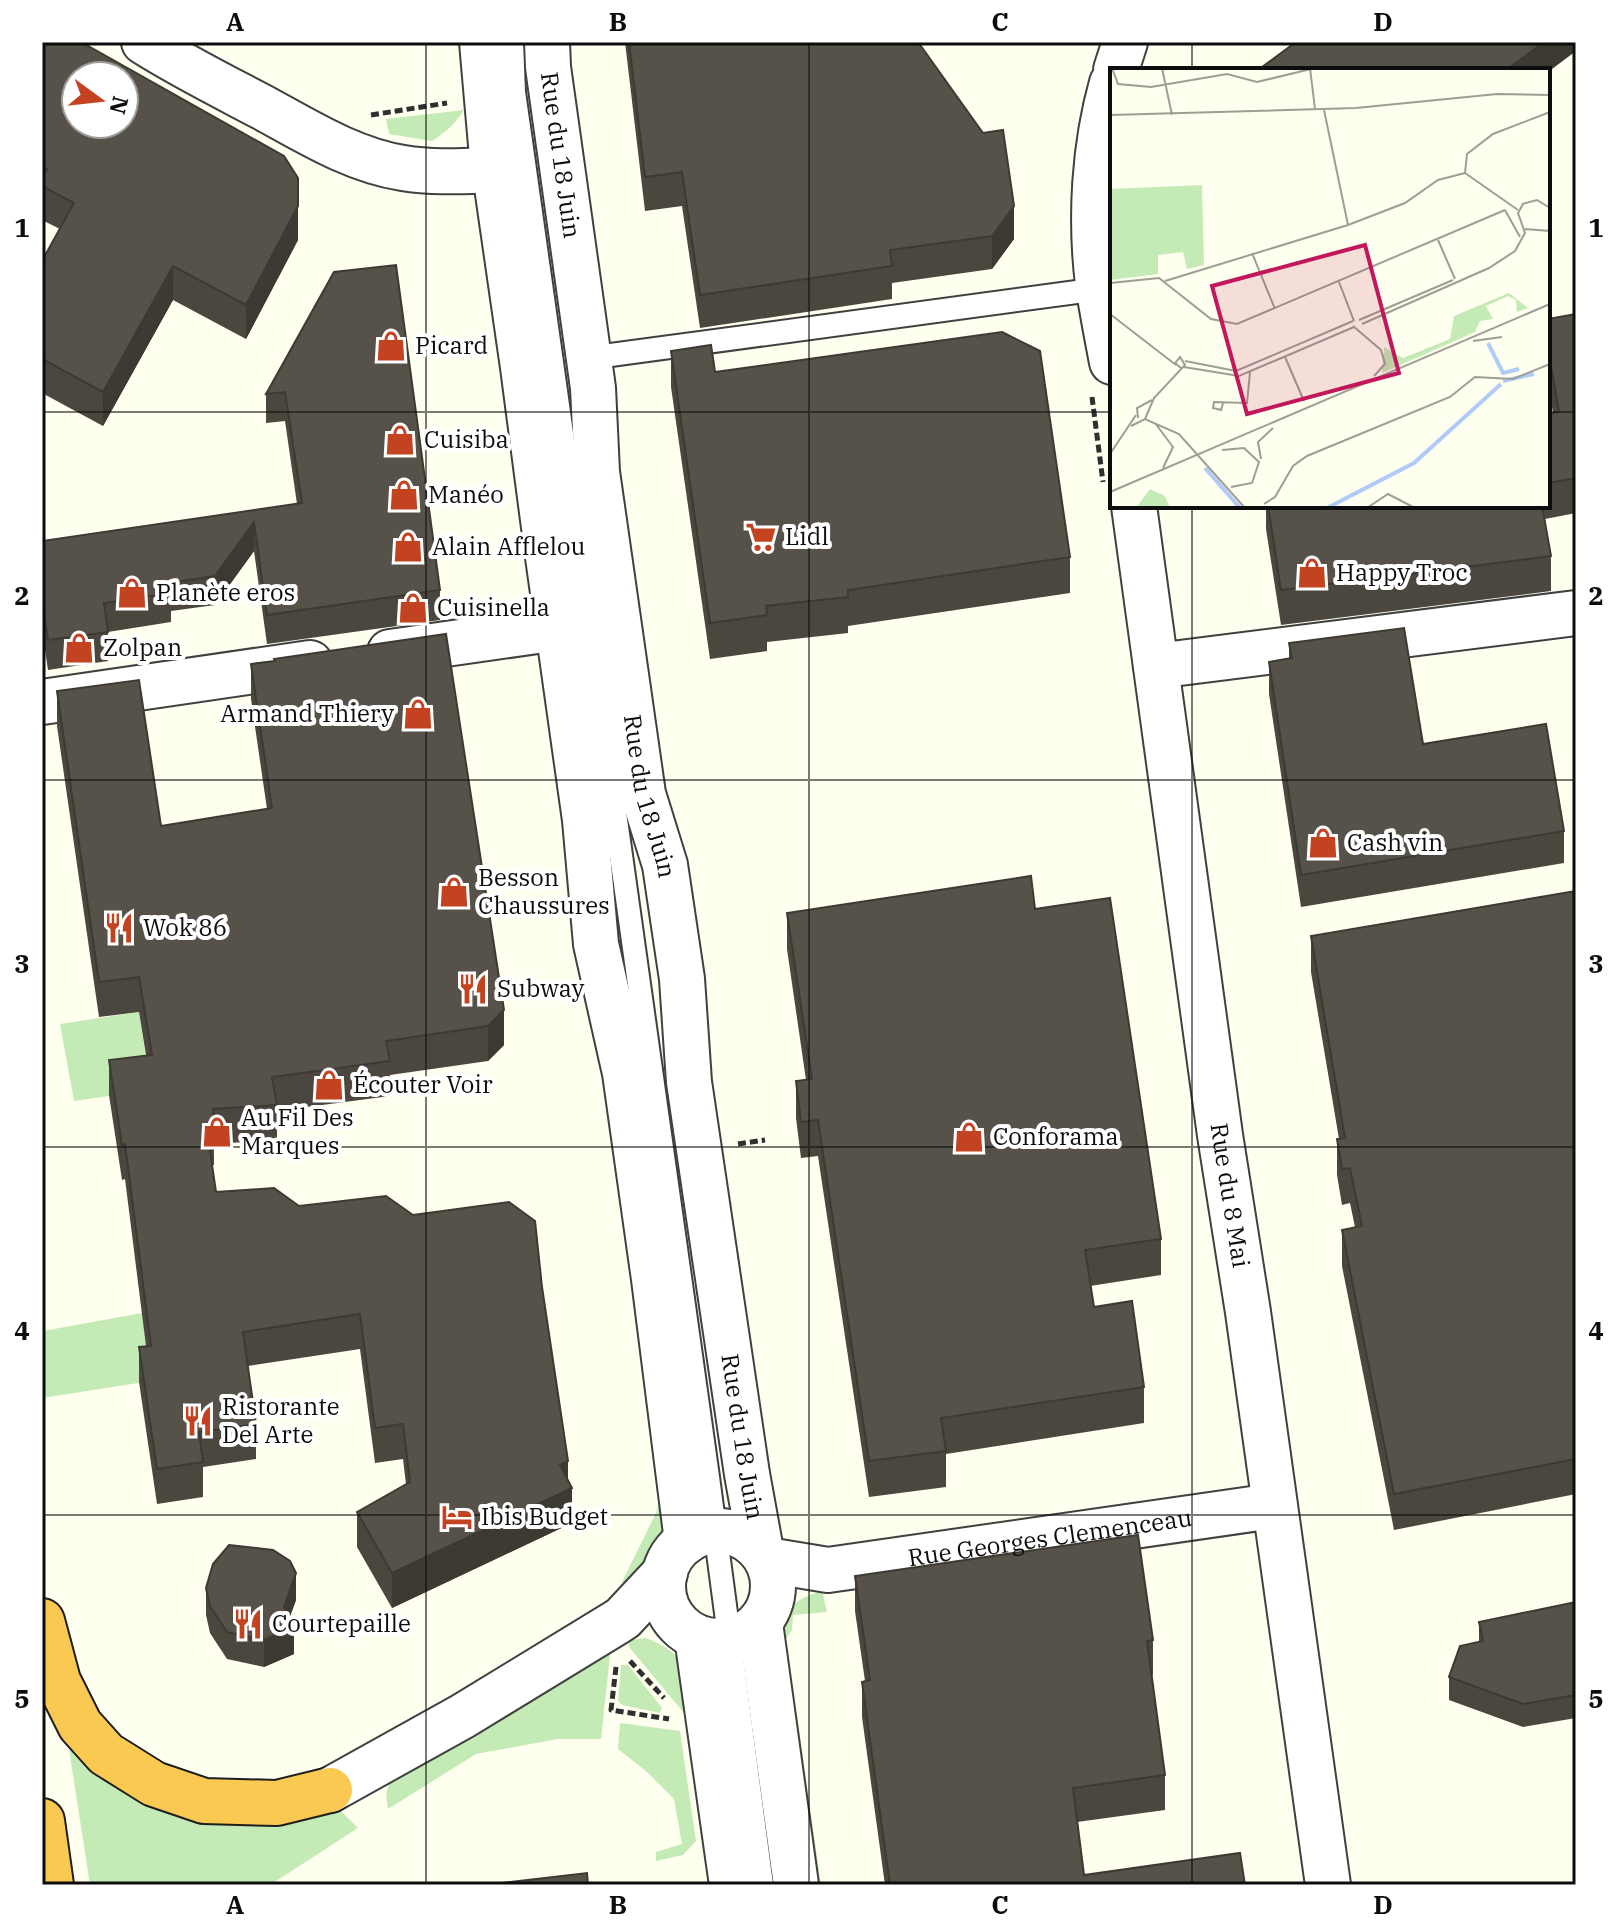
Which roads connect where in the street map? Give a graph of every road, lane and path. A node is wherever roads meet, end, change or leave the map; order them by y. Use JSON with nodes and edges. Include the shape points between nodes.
{"nodes":[{"id":1,"x":144,"y":42,"type":"edge"},
{"id":2,"x":482,"y":42,"type":"edge"},
{"id":3,"x":512,"y":42,"type":"edge"},
{"id":4,"x":547,"y":42,"type":"edge"},
{"id":5,"x":1125,"y":42,"type":"edge"},
{"id":6,"x":1117,"y":68,"type":"edge"},
{"id":7,"x":1110,"y":91,"type":"edge"},
{"id":8,"x":516,"y":147,"type":"junction"},
{"id":9,"x":1099,"y":289,"type":"junction"},
{"id":10,"x":1110,"y":351,"type":"edge"},
{"id":11,"x":555,"y":363,"type":"junction"},
{"id":12,"x":1134,"y":508,"type":"edge"},
{"id":13,"x":1576,"y":613,"type":"edge"},
{"id":14,"x":558,"y":628,"type":"junction"},
{"id":15,"x":1156,"y":666,"type":"junction"},
{"id":16,"x":42,"y":702,"type":"edge"},
{"id":17,"x":1273,"y":1506,"type":"junction"},
{"id":18,"x":689,"y":1548,"type":"junction"},
{"id":19,"x":737,"y":1605,"type":"junction"},
{"id":20,"x":623,"y":1618,"type":"junction"},
{"id":21,"x":42,"y":1621,"type":"edge"},
{"id":22,"x":330,"y":1790,"type":"joint"},
{"id":23,"x":42,"y":1821,"type":"edge"},
{"id":24,"x":51,"y":1885,"type":"edge"},
{"id":25,"x":732,"y":1885,"type":"edge"},
{"id":26,"x":762,"y":1885,"type":"edge"},
{"id":27,"x":796,"y":1885,"type":"edge"},
{"id":28,"x":1328,"y":1885,"type":"edge"}],
"edges":[{"from":1,"to":8,"type":"street","via":[[320,138],[371,159],[435,172]]},
{"from":2,"to":8,"type":"street","name":"Rue du 18 Juin"},
{"from":3,"to":8,"type":"lane"},
{"from":4,"to":8,"type":"street","name":"Rue du 18 Juin","via":[[548,67]]},
{"from":5,"to":6,"type":"street"},
{"from":7,"to":9,"type":"street","via":[[1096,179]]},
{"from":8,"to":11,"type":"street","name":"Rue du 18 Juin"},
{"from":8,"to":11,"type":"street","name":"Rue du 18 Juin"},
{"from":9,"to":10,"type":"street"},
{"from":9,"to":11,"type":"lane"},
{"from":11,"to":14,"type":"street","name":"Rue du 18 Juin"},
{"from":11,"to":18,"type":"lane"},
{"from":11,"to":19,"type":"street","name":"Rue du 18 Juin","via":[[593,388],[597,472],[643,794],[665,865],[682,979],[689,1082],[744,1458]]},
{"from":12,"to":15,"type":"street","name":"Rue du 8 Mai"},
{"from":13,"to":15,"type":"street"},
{"from":14,"to":16,"type":"street"},
{"from":14,"to":18,"type":"street","name":"Rue du 18 Juin","via":[[596,944],[625,1073]]},
{"from":15,"to":17,"type":"street","name":"Rue du 8 Mai"},
{"from":17,"to":19,"type":"street","name":"Rue Georges Clemenceau","via":[[828,1570]]},
{"from":17,"to":28,"type":"street","name":"Rue du 8 Mai"},
{"from":18,"to":19,"type":"lane"},
{"from":18,"to":19,"type":"street","via":[[732,1533],[748,1539]]},
{"from":18,"to":19,"type":"street","name":"Rue du 18 Juin","via":[[663,1588],[673,1618]]},
{"from":18,"to":20,"type":"street"},
{"from":19,"to":20,"type":"street"},
{"from":19,"to":25,"type":"street","name":"Rue du 18 Juin"},
{"from":19,"to":26,"type":"lane"},
{"from":19,"to":27,"type":"street"},
{"from":20,"to":22,"type":"street"},
{"from":21,"to":22,"type":"highway","via":[[58,1681],[80,1725],[106,1754],[154,1784],[204,1801],[277,1803]]},
{"from":23,"to":24,"type":"highway"}]}
